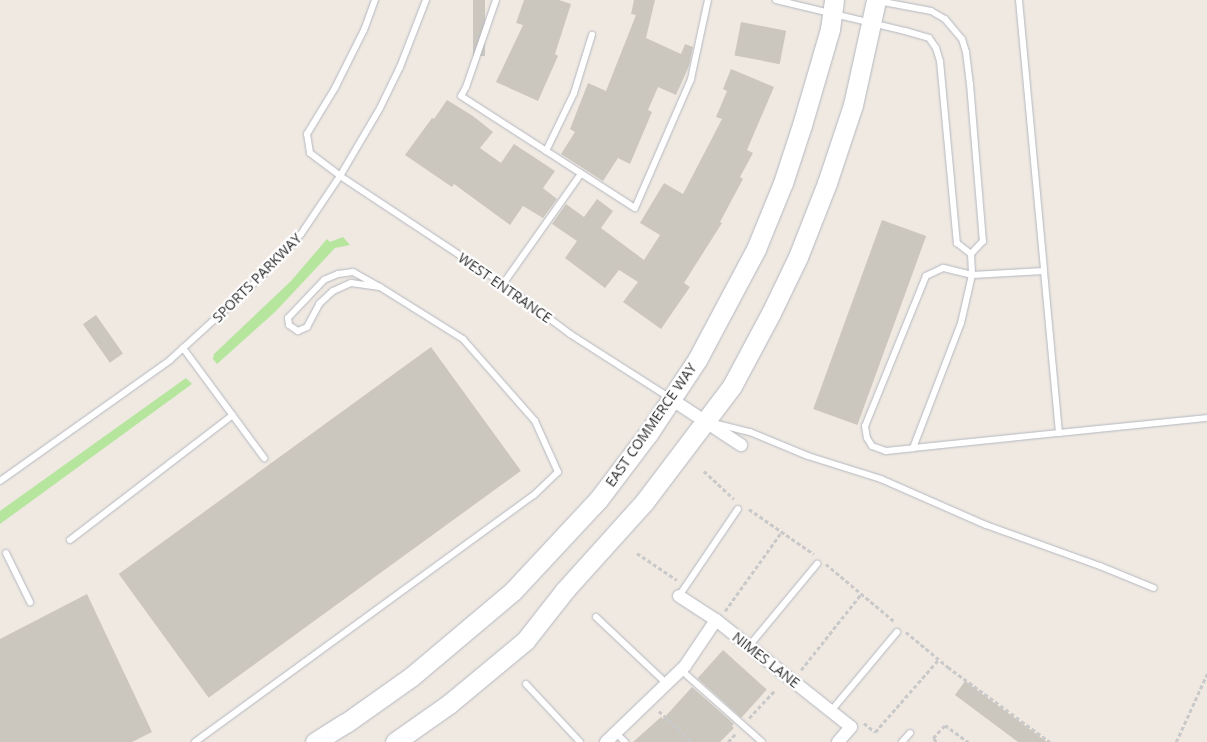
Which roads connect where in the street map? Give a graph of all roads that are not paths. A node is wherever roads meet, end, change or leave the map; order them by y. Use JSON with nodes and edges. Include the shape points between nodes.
{"nodes":[{"id":1,"x":375,"y":0,"type":"edge"},
{"id":2,"x":426,"y":0,"type":"edge"},
{"id":3,"x":496,"y":0,"type":"edge"},
{"id":4,"x":708,"y":0,"type":"edge"},
{"id":5,"x":776,"y":0,"type":"edge"},
{"id":6,"x":876,"y":0,"type":"edge"},
{"id":7,"x":1020,"y":0,"type":"edge"},
{"id":8,"x":834,"y":6,"type":"edge"},
{"id":9,"x":872,"y":22,"type":"junction"},
{"id":10,"x":592,"y":35,"type":"dead end"},
{"id":11,"x":546,"y":151,"type":"junction"},
{"id":12,"x":581,"y":174,"type":"junction"},
{"id":13,"x":340,"y":176,"type":"junction"},
{"id":14,"x":971,"y":254,"type":"junction"},
{"id":15,"x":1044,"y":271,"type":"junction"},
{"id":16,"x":972,"y":275,"type":"junction"},
{"id":17,"x":503,"y":284,"type":"junction"},
{"id":18,"x":380,"y":287,"type":"junction"},
{"id":19,"x":183,"y":348,"type":"junction"},
{"id":20,"x":672,"y":399,"type":"junction"},
{"id":21,"x":233,"y":415,"type":"junction"},
{"id":22,"x":1207,"y":418,"type":"edge"},
{"id":23,"x":704,"y":420,"type":"junction"},
{"id":24,"x":1059,"y":433,"type":"junction"},
{"id":25,"x":741,"y":445,"type":"dead end"},
{"id":26,"x":912,"y":448,"type":"junction"},
{"id":27,"x":264,"y":458,"type":"dead end"},
{"id":28,"x":0,"y":482,"type":"edge"},
{"id":29,"x":740,"y":507,"type":"road end"},
{"id":30,"x":70,"y":540,"type":"dead end"},
{"id":31,"x":6,"y":553,"type":"dead end"},
{"id":32,"x":817,"y":564,"type":"dead end"},
{"id":33,"x":1154,"y":588,"type":"dead end"},
{"id":34,"x":683,"y":591,"type":"joint"},
{"id":35,"x":30,"y":602,"type":"dead end"},
{"id":36,"x":596,"y":618,"type":"dead end"},
{"id":37,"x":716,"y":620,"type":"junction"},
{"id":38,"x":900,"y":631,"type":"road end"},
{"id":39,"x":749,"y":646,"type":"junction"},
{"id":40,"x":681,"y":670,"type":"junction"},
{"id":41,"x":526,"y":684,"type":"dead end"},
{"id":42,"x":667,"y":684,"type":"junction"},
{"id":43,"x":831,"y":711,"type":"junction"},
{"id":44,"x":910,"y":733,"type":"dead end"},
{"id":45,"x":621,"y":738,"type":"edge"},
{"id":46,"x":195,"y":742,"type":"edge"},
{"id":47,"x":315,"y":742,"type":"edge"},
{"id":48,"x":395,"y":742,"type":"edge"},
{"id":49,"x":580,"y":742,"type":"edge"},
{"id":50,"x":606,"y":742,"type":"edge"},
{"id":51,"x":762,"y":742,"type":"edge"},
{"id":52,"x":838,"y":742,"type":"edge"},
{"id":53,"x":902,"y":742,"type":"edge"}],
"edges":[{"from":1,"to":13,"type":"lane","name":"WEST ENTRANCE","via":[[335,88],[308,134],[310,153]]},
{"from":2,"to":13,"type":"lane","name":"SPORTS PARKWAY","via":[[380,108]]},
{"from":3,"to":11,"type":"lane","via":[[461,96]]},
{"from":4,"to":12,"type":"lane","via":[[691,79],[635,208]]},
{"from":5,"to":8,"type":"lane"},
{"from":6,"to":9,"type":"main road"},
{"from":6,"to":14,"type":"lane","via":[[931,11],[944,19],[962,39],[970,84],[983,241]]},
{"from":7,"to":15,"type":"lane"},
{"from":8,"to":9,"type":"lane"},
{"from":8,"to":20,"type":"main road","name":"EAST COMMERCE WAY","via":[[802,125],[756,249],[697,360]]},
{"from":9,"to":14,"type":"lane","via":[[929,38],[936,48],[940,61],[958,243]]},
{"from":9,"to":23,"type":"main road","via":[[853,104],[828,183],[798,257],[732,386]]},
{"from":10,"to":11,"type":"lane","via":[[574,94]]},
{"from":11,"to":12,"type":"lane"},
{"from":12,"to":17,"type":"lane"},
{"from":13,"to":17,"type":"lane","name":"WEST ENTRANCE"},
{"from":13,"to":19,"type":"lane","name":"SPORTS PARKWAY","via":[[301,234],[262,276]]},
{"from":14,"to":16,"type":"lane"},
{"from":15,"to":16,"type":"lane"},
{"from":15,"to":24,"type":"lane"},
{"from":16,"to":26,"type":"lane","via":[[961,323]]},
{"from":16,"to":26,"type":"lane","via":[[943,268],[926,276],[865,426],[872,446],[886,451]]},
{"from":17,"to":20,"type":"lane","name":"WEST ENTRANCE","via":[[570,334]]},
{"from":18,"to":18,"type":"lane","via":[[352,272],[338,274],[324,280],[305,299],[288,318],[290,325],[298,331],[307,327],[319,304],[333,290],[351,284]]},
{"from":18,"to":46,"type":"lane","via":[[463,339],[535,420],[558,472],[534,495]]},
{"from":19,"to":21,"type":"lane"},
{"from":19,"to":28,"type":"lane","name":"SPORTS PARKWAY"},
{"from":20,"to":23,"type":"street"},
{"from":20,"to":47,"type":"main road","name":"EAST COMMERCE WAY","via":[[598,500],[513,591],[411,677]]},
{"from":21,"to":27,"type":"lane"},
{"from":21,"to":30,"type":"lane"},
{"from":22,"to":24,"type":"lane"},
{"from":23,"to":25,"type":"street"},
{"from":23,"to":33,"type":"lane","via":[[750,432],[808,456],[881,479],[986,525]]},
{"from":23,"to":48,"type":"main road","via":[[644,501],[565,590],[525,641],[449,704]]},
{"from":24,"to":26,"type":"lane"},
{"from":29,"to":34,"type":"lane"},
{"from":31,"to":35,"type":"lane"},
{"from":32,"to":39,"type":"lane"},
{"from":34,"to":37,"type":"street","name":"NIMES LANE"},
{"from":36,"to":42,"type":"lane"},
{"from":37,"to":39,"type":"street","name":"NIMES LANE"},
{"from":37,"to":40,"type":"street"},
{"from":38,"to":43,"type":"lane"},
{"from":39,"to":43,"type":"street","name":"NIMES LANE"},
{"from":40,"to":42,"type":"street"},
{"from":40,"to":51,"type":"lane"},
{"from":41,"to":49,"type":"lane"},
{"from":42,"to":45,"type":"street"},
{"from":43,"to":52,"type":"street","name":"NIMES LANE","via":[[856,723]]},
{"from":44,"to":53,"type":"lane"},
{"from":45,"to":50,"type":"street"}]}
